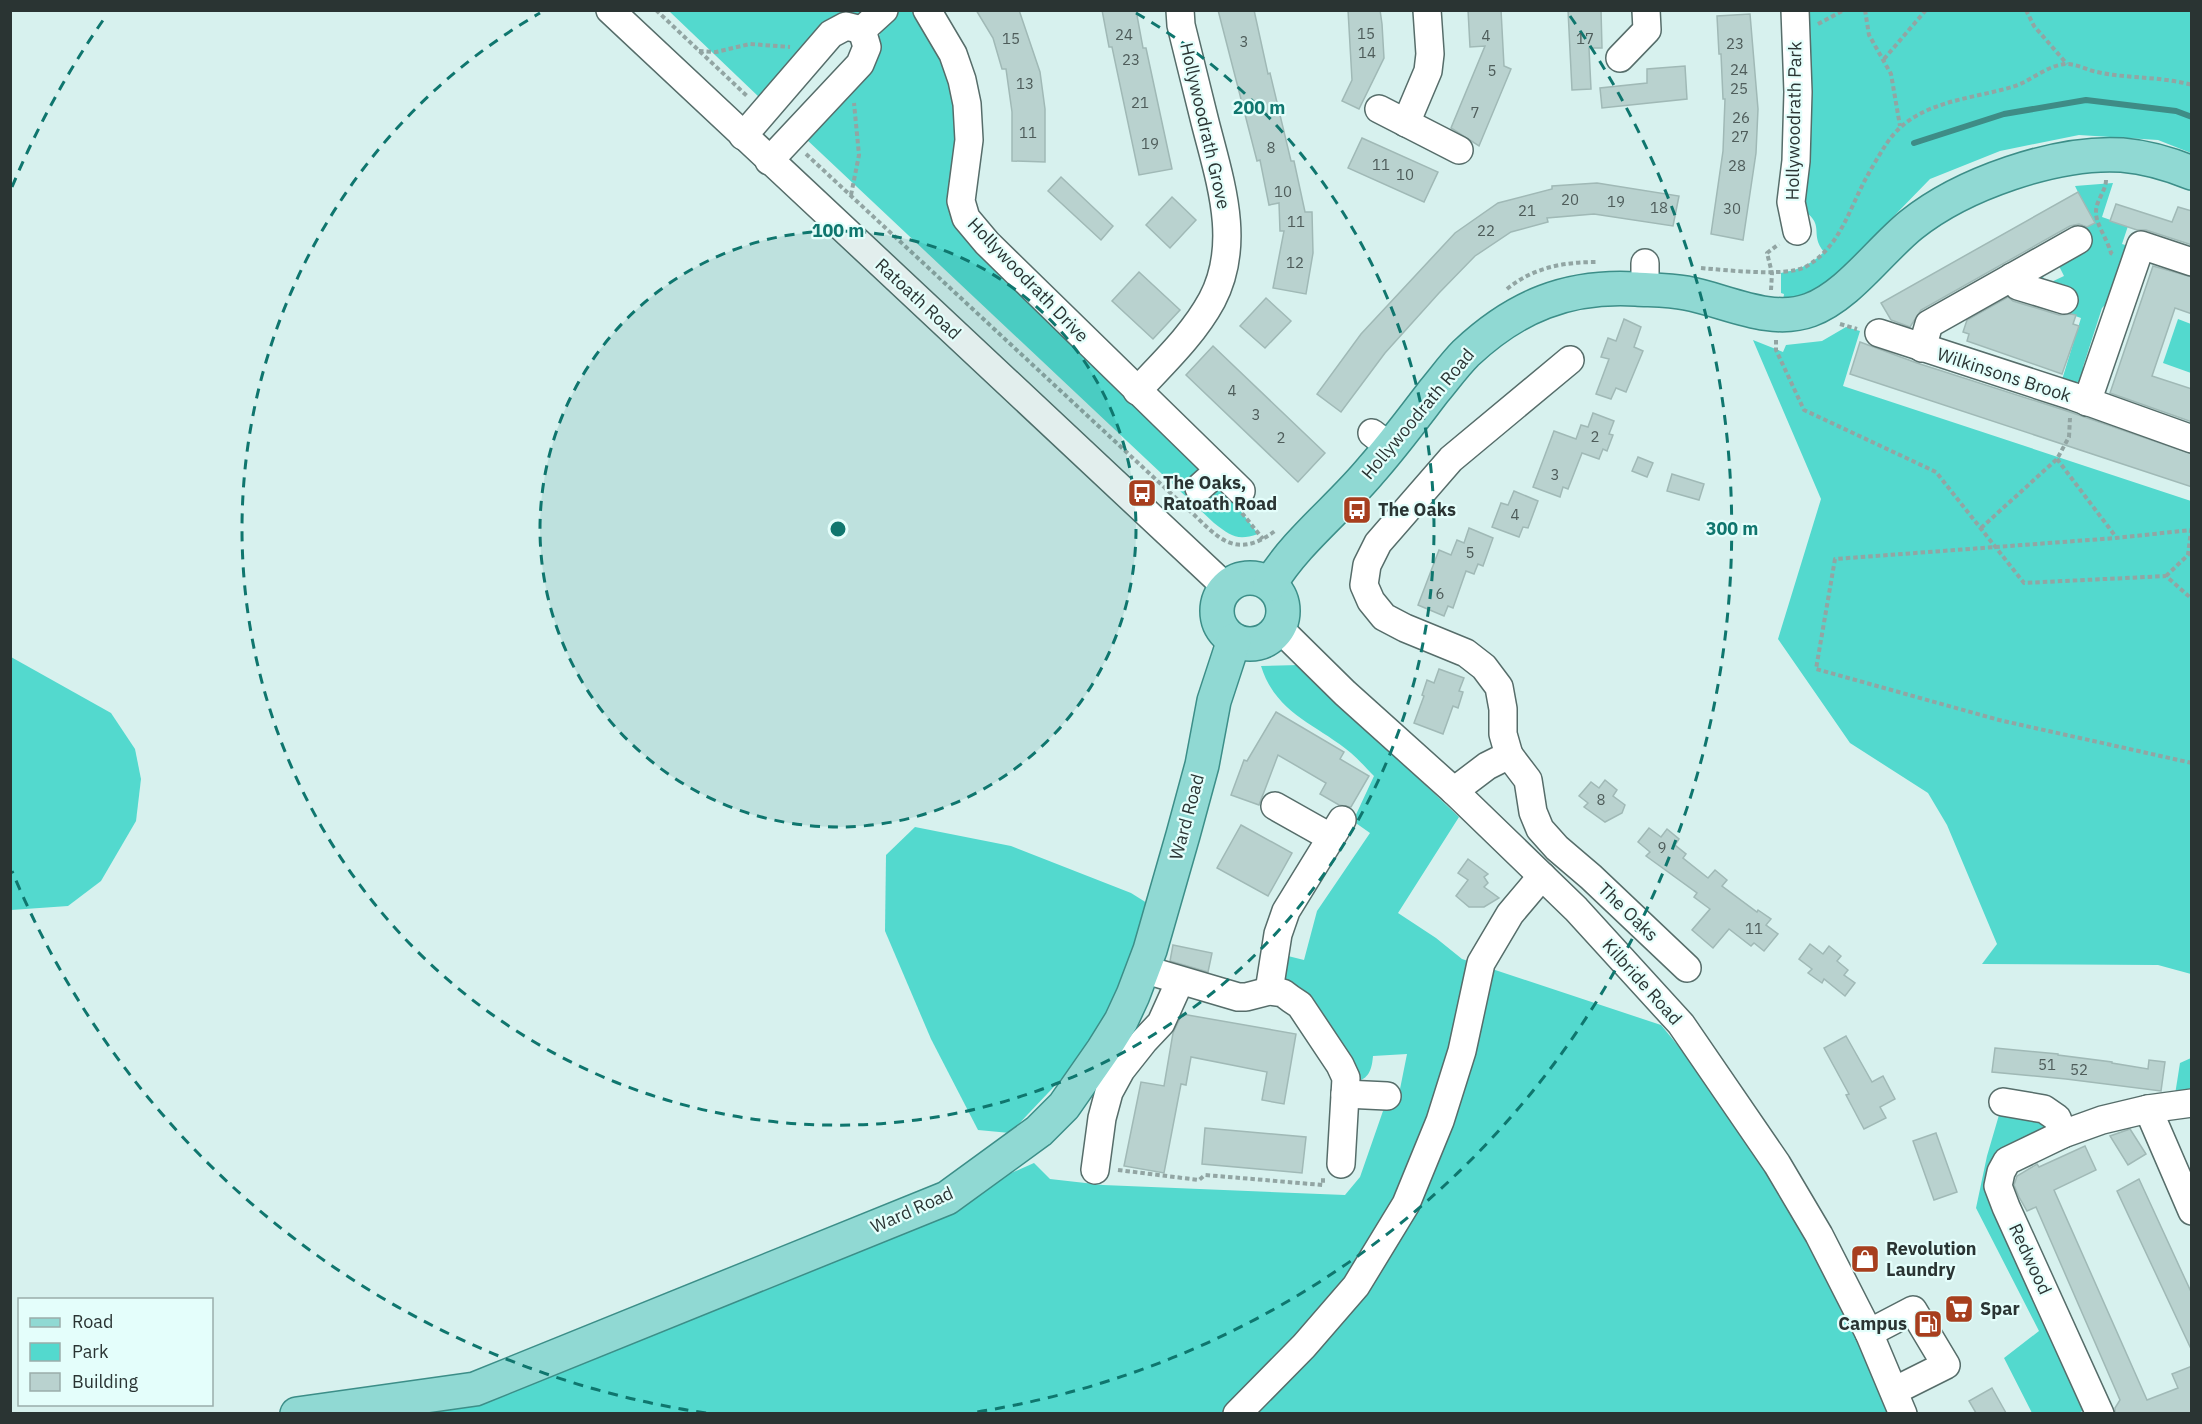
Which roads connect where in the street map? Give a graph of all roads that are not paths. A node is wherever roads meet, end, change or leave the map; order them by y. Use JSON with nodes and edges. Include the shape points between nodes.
{"nodes":[{"id":1,"x":610,"y":10,"type":"edge"},
{"id":2,"x":884,"y":10,"type":"edge"},
{"id":3,"x":927,"y":10,"type":"edge"},
{"id":4,"x":1180,"y":10,"type":"edge"},
{"id":5,"x":1427,"y":10,"type":"edge"},
{"id":6,"x":1646,"y":10,"type":"edge"},
{"id":7,"x":1795,"y":10,"type":"edge"},
{"id":8,"x":862,"y":30,"type":"junction"},
{"id":9,"x":1620,"y":58,"type":"dead end"},
{"id":10,"x":1378,"y":109,"type":"dead end"},
{"id":11,"x":1406,"y":123,"type":"junction"},
{"id":12,"x":743,"y":136,"type":"junction"},
{"id":13,"x":1459,"y":150,"type":"dead end"},
{"id":14,"x":769,"y":161,"type":"junction"},
{"id":15,"x":2192,"y":173,"type":"edge"},
{"id":16,"x":1797,"y":231,"type":"road end"},
{"id":17,"x":2078,"y":240,"type":"dead end"},
{"id":18,"x":2192,"y":262,"type":"edge"},
{"id":19,"x":2012,"y":278,"type":"junction"},
{"id":20,"x":2064,"y":300,"type":"dead end"},
{"id":21,"x":1879,"y":333,"type":"dead end"},
{"id":22,"x":1922,"y":348,"type":"junction"},
{"id":23,"x":1570,"y":360,"type":"dead end"},
{"id":24,"x":1137,"y":391,"type":"junction"},
{"id":25,"x":2087,"y":402,"type":"junction"},
{"id":26,"x":2192,"y":439,"type":"edge"},
{"id":27,"x":1219,"y":470,"type":"junction"},
{"id":28,"x":1241,"y":491,"type":"dead end"},
{"id":29,"x":1188,"y":499,"type":"road end"},
{"id":30,"x":1270,"y":584,"type":"junction"},
{"id":31,"x":1227,"y":588,"type":"junction"},
{"id":32,"x":1279,"y":628,"type":"junction"},
{"id":33,"x":1234,"y":640,"type":"junction"},
{"id":34,"x":1509,"y":755,"type":"junction"},
{"id":35,"x":1454,"y":791,"type":"junction"},
{"id":36,"x":1275,"y":806,"type":"dead end"},
{"id":37,"x":1542,"y":876,"type":"junction"},
{"id":38,"x":1673,"y":961,"type":"dead end"},
{"id":39,"x":1143,"y":969,"type":"junction"},
{"id":40,"x":1180,"y":981,"type":"junction"},
{"id":41,"x":1269,"y":991,"type":"junction"},
{"id":42,"x":1345,"y":1094,"type":"junction"},
{"id":43,"x":1387,"y":1096,"type":"dead end"},
{"id":44,"x":2003,"y":1102,"type":"dead end"},
{"id":45,"x":2192,"y":1103,"type":"edge"},
{"id":46,"x":2148,"y":1109,"type":"junction"},
{"id":47,"x":2063,"y":1134,"type":"junction"},
{"id":48,"x":1341,"y":1164,"type":"road end"},
{"id":49,"x":1096,"y":1167,"type":"road end"},
{"id":50,"x":2192,"y":1211,"type":"edge"},
{"id":51,"x":1869,"y":1333,"type":"junction"},
{"id":52,"x":1899,"y":1402,"type":"edge"},
{"id":53,"x":297,"y":1413,"type":"edge"},
{"id":54,"x":1237,"y":1413,"type":"edge"},
{"id":55,"x":2100,"y":1413,"type":"edge"}],
"edges":[{"from":1,"to":12,"type":"street","name":"Ratoath Road"},
{"from":2,"to":8,"type":"street"},
{"from":3,"to":24,"type":"street","name":"Hollywoodrath Drive","via":[[953,54],[967,104],[969,140],[961,201],[966,218]]},
{"from":4,"to":24,"type":"street","name":"Hollywoodrath Grove","via":[[1222,190],[1227,221],[1224,271],[1213,299],[1192,333]]},
{"from":5,"to":11,"type":"street","via":[[1428,71]]},
{"from":6,"to":9,"type":"street","via":[[1647,30]]},
{"from":7,"to":16,"type":"street","name":"Hollywoodrath Park","via":[[1798,92],[1791,202]]},
{"from":8,"to":12,"type":"street","via":[[846,26],[831,34]]},
{"from":8,"to":14,"type":"street","via":[[867,47],[860,64]]},
{"from":10,"to":11,"type":"street"},
{"from":11,"to":13,"type":"street"},
{"from":12,"to":14,"type":"street","name":"Ratoath Road"},
{"from":14,"to":31,"type":"street","name":"Ratoath Road"},
{"from":15,"to":30,"type":"main road","name":"Hollywoodrath Road","via":[[2157,161],[2122,156],[2092,156],[2010,173],[1959,194],[1912,224],[1848,285],[1825,303],[1796,314],[1777,331],[1645,276],[1612,288],[1580,291],[1524,310],[1466,354],[1381,440],[1345,500],[1309,533]]},
{"from":17,"to":19,"type":"street","name":"Wilkinsons Brook"},
{"from":18,"to":25,"type":"street","name":"Wilkinsons Brook","via":[[2141,245]]},
{"from":19,"to":20,"type":"street","via":[[2018,286]]},
{"from":19,"to":22,"type":"street","name":"Wilkinsons Brook","via":[[1929,324]]},
{"from":21,"to":22,"type":"street","name":"Wilkinsons Brook"},
{"from":22,"to":25,"type":"street","name":"Wilkinsons Brook"},
{"from":23,"to":34,"type":"street","name":"The Oaks","via":[[1552,391],[1451,459],[1378,543],[1367,565],[1364,585],[1384,616],[1466,652],[1485,667],[1499,687]]},
{"from":24,"to":27,"type":"street","name":"Hollywoodrath Drive"},
{"from":25,"to":26,"type":"street","name":"Wilkinsons Brook"},
{"from":27,"to":28,"type":"street","name":"Hollywoodrath Drive"},
{"from":27,"to":29,"type":"street"},
{"from":30,"to":31,"type":"main road","via":[[1252,578]]},
{"from":30,"to":32,"type":"main road","via":[[1284,609]]},
{"from":31,"to":33,"type":"main road","via":[[1218,605],[1218,616],[1226,634]]},
{"from":32,"to":33,"type":"main road","via":[[1254,644]]},
{"from":32,"to":35,"type":"street","name":"Kilbride Road"},
{"from":33,"to":39,"type":"main road","name":"Ward Road","via":[[1214,701],[1194,796]]},
{"from":34,"to":35,"type":"street"},
{"from":34,"to":38,"type":"street","name":"The Oaks","via":[[1528,780],[1540,829]]},
{"from":35,"to":37,"type":"street","name":"Kilbride Road"},
{"from":36,"to":41,"type":"street","via":[[1336,829],[1286,911],[1278,934]]},
{"from":37,"to":51,"type":"street","name":"Kilbride Road","via":[[1681,1024],[1777,1164]]},
{"from":37,"to":54,"type":"street","via":[[1510,914],[1481,963],[1462,1052],[1440,1121],[1406,1204],[1356,1286],[1305,1346]]},
{"from":39,"to":40,"type":"street"},
{"from":39,"to":53,"type":"main road","name":"Ward Road","via":[[1121,1021],[1064,1106],[1039,1131],[948,1197],[475,1389]]},
{"from":40,"to":41,"type":"street","via":[[1238,997]]},
{"from":40,"to":49,"type":"street","via":[[1161,1023],[1121,1070],[1088,1132]]},
{"from":41,"to":42,"type":"street","via":[[1283,993],[1299,1005],[1340,1065],[1346,1078]]},
{"from":42,"to":43,"type":"street"},
{"from":42,"to":48,"type":"street"},
{"from":44,"to":47,"type":"street","via":[[2044,1109],[2056,1118]]},
{"from":45,"to":46,"type":"street","name":"Redwood"},
{"from":46,"to":47,"type":"street","name":"Redwood"},
{"from":46,"to":50,"type":"street"},
{"from":47,"to":55,"type":"street","name":"Redwood","via":[[2007,1161],[1998,1186]]},
{"from":51,"to":52,"type":"street","name":"Kilbride Road"},
{"from":51,"to":52,"type":"street","via":[[1913,1310],[1946,1365]]}]}
